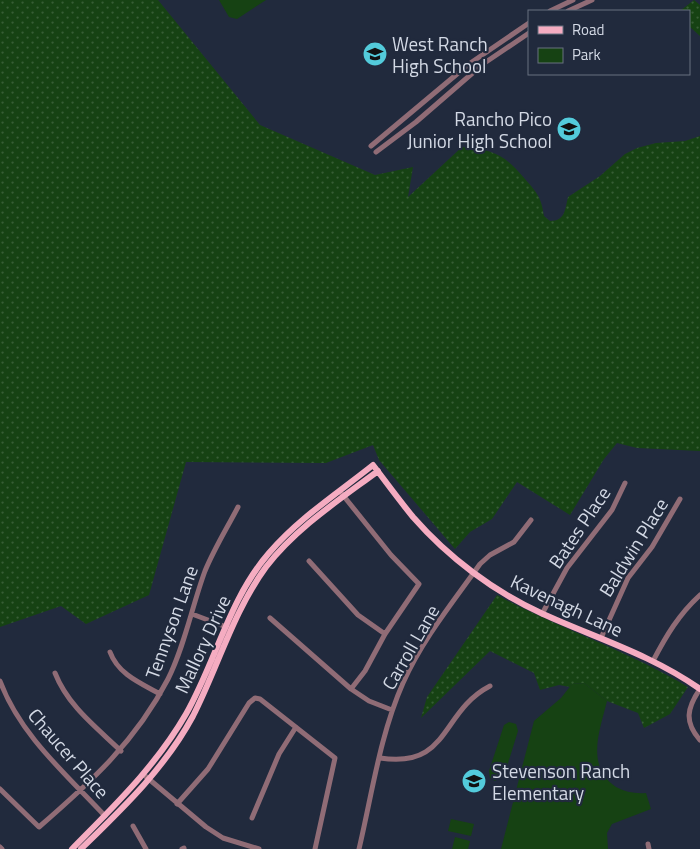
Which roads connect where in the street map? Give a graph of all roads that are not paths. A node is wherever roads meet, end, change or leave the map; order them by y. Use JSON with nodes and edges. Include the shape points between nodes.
{"nodes":[{"id":1,"x":573,"y":0,"type":"edge"},
{"id":2,"x":592,"y":0,"type":"edge"},
{"id":3,"x":552,"y":10,"type":"edge"},
{"id":4,"x":570,"y":10,"type":"edge"},
{"id":5,"x":528,"y":24,"type":"edge"},
{"id":6,"x":528,"y":34,"type":"edge"},
{"id":7,"x":371,"y":146,"type":"dead end"},
{"id":8,"x":376,"y":152,"type":"dead end"},
{"id":9,"x":376,"y":468,"type":"joint"},
{"id":10,"x":625,"y":482,"type":"dead end"},
{"id":11,"x":342,"y":494,"type":"junction"},
{"id":12,"x":680,"y":499,"type":"dead end"},
{"id":13,"x":238,"y":507,"type":"dead end"},
{"id":14,"x":531,"y":520,"type":"dead end"},
{"id":15,"x":309,"y":562,"type":"dead end"},
{"id":16,"x":474,"y":573,"type":"junction"},
{"id":17,"x":700,"y":595,"type":"edge"},
{"id":18,"x":192,"y":614,"type":"junction"},
{"id":19,"x":542,"y":614,"type":"junction"},
{"id":20,"x":270,"y":618,"type":"dead end"},
{"id":21,"x":229,"y":628,"type":"junction"},
{"id":22,"x":385,"y":634,"type":"junction"},
{"id":23,"x":601,"y":638,"type":"junction"},
{"id":24,"x":110,"y":652,"type":"dead end"},
{"id":25,"x":654,"y":661,"type":"junction"},
{"id":26,"x":55,"y":673,"type":"dead end"},
{"id":27,"x":0,"y":681,"type":"edge"},
{"id":28,"x":490,"y":686,"type":"dead end"},
{"id":29,"x":700,"y":689,"type":"edge"},
{"id":30,"x":351,"y":690,"type":"junction"},
{"id":31,"x":160,"y":694,"type":"junction"},
{"id":32,"x":392,"y":710,"type":"junction"},
{"id":33,"x":296,"y":727,"type":"junction"},
{"id":34,"x":700,"y":740,"type":"edge"},
{"id":35,"x":121,"y":750,"type":"junction"},
{"id":36,"x":380,"y":758,"type":"junction"},
{"id":37,"x":147,"y":777,"type":"junction"},
{"id":38,"x":0,"y":789,"type":"edge"},
{"id":39,"x":81,"y":790,"type":"junction"},
{"id":40,"x":177,"y":804,"type":"junction"},
{"id":41,"x":105,"y":816,"type":"junction"},
{"id":42,"x":252,"y":818,"type":"dead end"},
{"id":43,"x":133,"y":826,"type":"dead end"},
{"id":44,"x":72,"y":849,"type":"edge"},
{"id":45,"x":81,"y":849,"type":"edge"},
{"id":46,"x":146,"y":849,"type":"edge"},
{"id":47,"x":259,"y":849,"type":"edge"},
{"id":48,"x":315,"y":849,"type":"edge"},
{"id":49,"x":359,"y":849,"type":"edge"}],
"edges":[{"from":1,"to":3,"type":"street"},
{"from":2,"to":4,"type":"street"},
{"from":5,"to":7,"type":"street","via":[[469,64]]},
{"from":6,"to":8,"type":"street","via":[[483,64]]},
{"from":9,"to":11,"type":"main road","name":"Mallory Drive"},
{"from":9,"to":16,"type":"main road","name":"Kavenagh Lane","via":[[413,517]]},
{"from":10,"to":19,"type":"street","name":"Bates Place","via":[[612,510],[567,568]]},
{"from":11,"to":21,"type":"main road","name":"Mallory Drive","via":[[302,520],[269,553],[241,593]]},
{"from":11,"to":22,"type":"street","via":[[418,584]]},
{"from":12,"to":23,"type":"street","name":"Baldwin Place","via":[[652,547],[628,578]]},
{"from":13,"to":18,"type":"street","name":"Tennyson Lane","via":[[214,552]]},
{"from":14,"to":16,"type":"street","name":"Carroll Lane","via":[[514,542],[485,559]]},
{"from":15,"to":22,"type":"street","via":[[358,615]]},
{"from":16,"to":19,"type":"main road","name":"Kavenagh Lane"},
{"from":16,"to":32,"type":"street","name":"Carroll Lane","via":[[417,656]]},
{"from":17,"to":25,"type":"street","via":[[667,634]]},
{"from":18,"to":21,"type":"street"},
{"from":18,"to":31,"type":"street","name":"Tennyson Lane"},
{"from":19,"to":23,"type":"main road","name":"Kavenagh Lane"},
{"from":20,"to":30,"type":"street"},
{"from":21,"to":37,"type":"main road","name":"Mallory Drive","via":[[186,713]]},
{"from":22,"to":30,"type":"street"},
{"from":23,"to":25,"type":"main road","name":"Kavenagh Lane"},
{"from":24,"to":31,"type":"street","via":[[122,672]]},
{"from":25,"to":29,"type":"main road","name":"Kavenagh Lane"},
{"from":26,"to":35,"type":"street","via":[[76,708]]},
{"from":27,"to":39,"type":"street","name":"Chaucer Place","via":[[23,726]]},
{"from":28,"to":36,"type":"street","via":[[471,700],[436,743],[421,756],[401,760]]},
{"from":29,"to":34,"type":"street","via":[[691,702],[688,718]]},
{"from":30,"to":32,"type":"street"},
{"from":31,"to":35,"type":"street","name":"Tennyson Lane"},
{"from":32,"to":36,"type":"street","name":"Carroll Lane"},
{"from":33,"to":40,"type":"street","via":[[265,702],[255,698],[208,769]]},
{"from":33,"to":42,"type":"street","via":[[279,754]]},
{"from":33,"to":48,"type":"street","via":[[335,758]]},
{"from":35,"to":39,"type":"street","name":"Tennyson Lane"},
{"from":36,"to":49,"type":"street","name":"Carroll Lane"},
{"from":37,"to":40,"type":"street"},
{"from":37,"to":41,"type":"main road","name":"Mallory Drive"},
{"from":37,"to":45,"type":"main road"},
{"from":38,"to":39,"type":"street","name":"Tennyson Lane","via":[[39,827]]},
{"from":39,"to":41,"type":"street","name":"Chaucer Place"},
{"from":40,"to":47,"type":"street","via":[[215,833]]},
{"from":41,"to":44,"type":"main road","name":"Mallory Drive"},
{"from":43,"to":46,"type":"street"}]}
